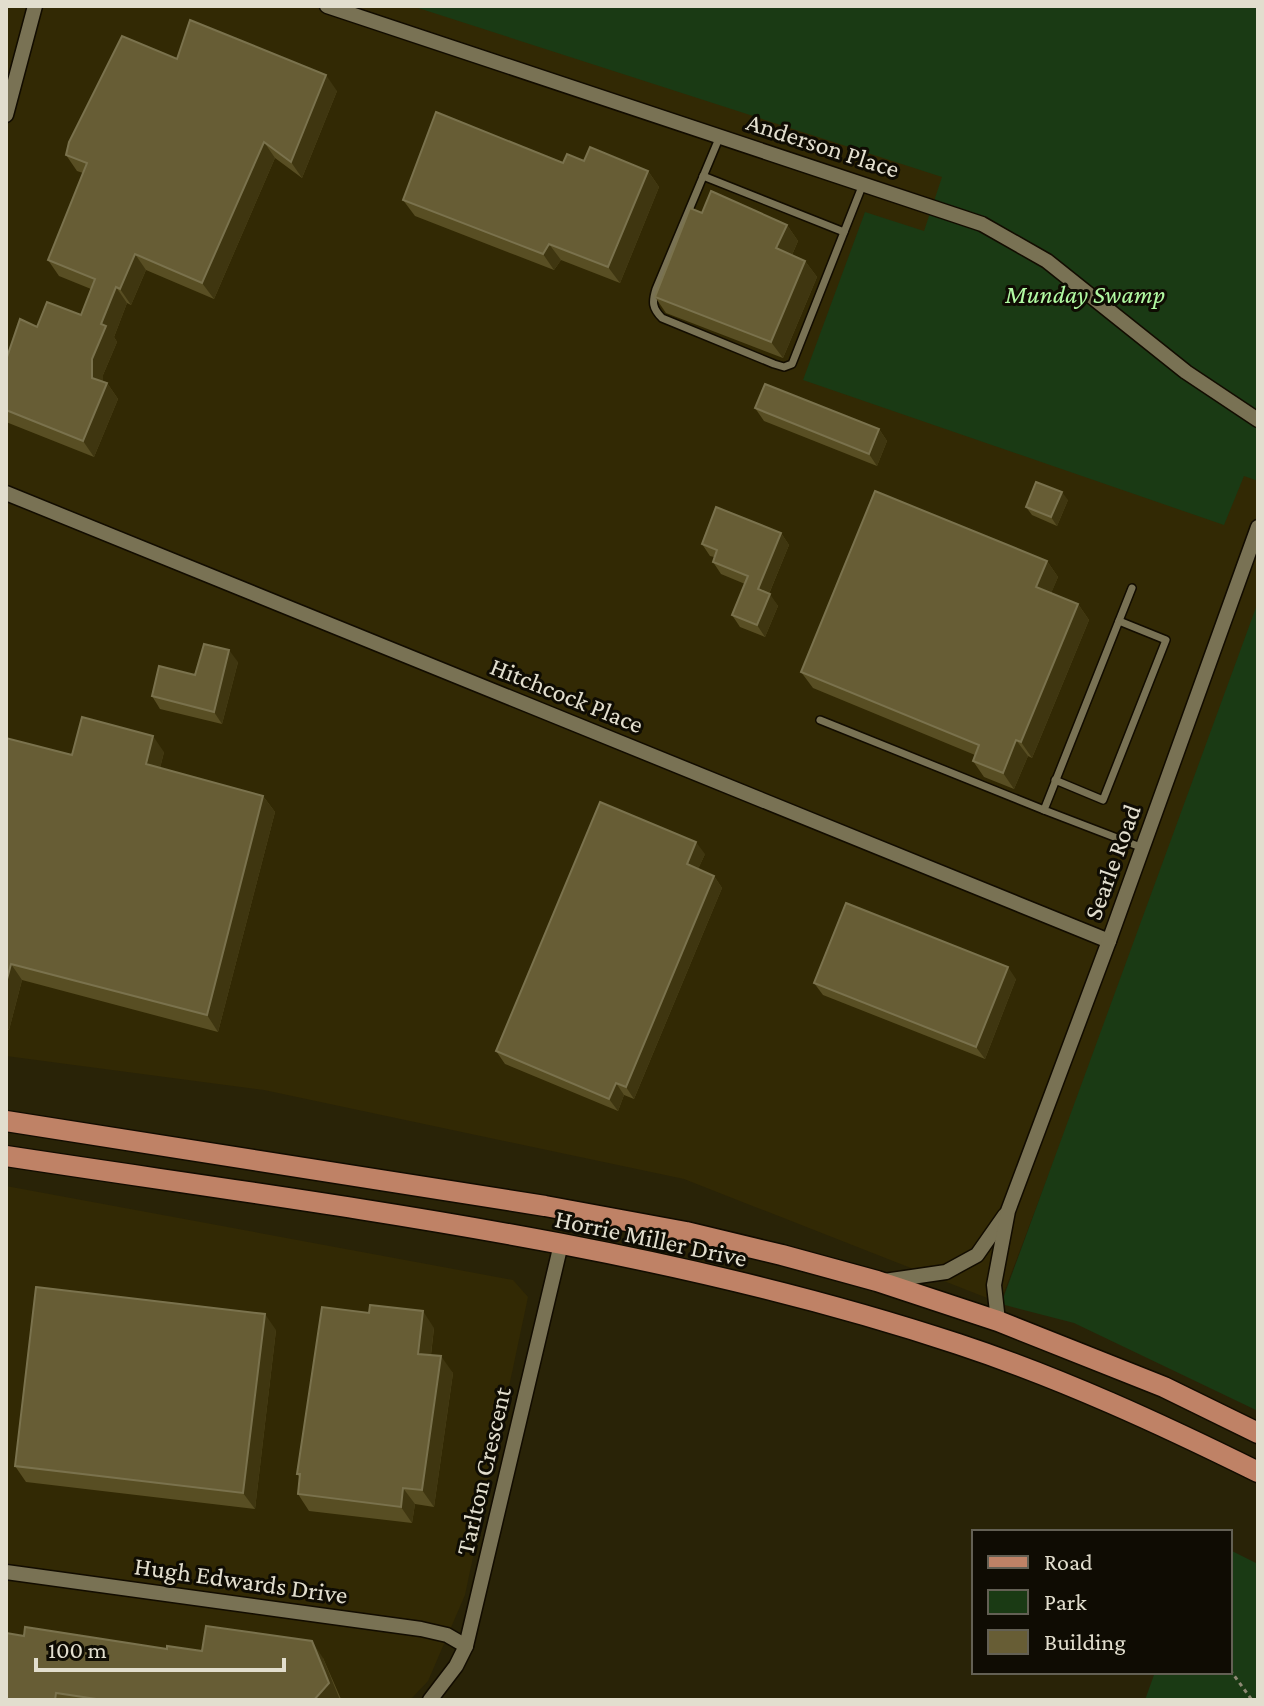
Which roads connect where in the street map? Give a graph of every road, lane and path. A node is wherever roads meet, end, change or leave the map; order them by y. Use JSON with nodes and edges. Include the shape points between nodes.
{"nodes":[{"id":1,"x":35,"y":6,"type":"edge"},
{"id":2,"x":327,"y":6,"type":"edge"},
{"id":3,"x":6,"y":115,"type":"edge"},
{"id":4,"x":720,"y":136,"type":"junction"},
{"id":5,"x":703,"y":176,"type":"junction"},
{"id":6,"x":863,"y":184,"type":"junction"},
{"id":7,"x":844,"y":232,"type":"junction"},
{"id":8,"x":1258,"y":420,"type":"edge"},
{"id":9,"x":6,"y":493,"type":"edge"},
{"id":10,"x":1258,"y":527,"type":"edge"},
{"id":11,"x":1132,"y":588,"type":"dead end"},
{"id":12,"x":1119,"y":621,"type":"junction"},
{"id":13,"x":820,"y":720,"type":"dead end"},
{"id":14,"x":1055,"y":780,"type":"junction"},
{"id":15,"x":1044,"y":810,"type":"junction"},
{"id":16,"x":1143,"y":848,"type":"junction"},
{"id":17,"x":1109,"y":941,"type":"junction"},
{"id":18,"x":6,"y":1121,"type":"edge"},
{"id":19,"x":6,"y":1156,"type":"edge"},
{"id":20,"x":1008,"y":1211,"type":"junction"},
{"id":21,"x":561,"y":1244,"type":"junction"},
{"id":22,"x":877,"y":1281,"type":"junction"},
{"id":23,"x":998,"y":1321,"type":"junction"},
{"id":24,"x":1258,"y":1433,"type":"edge"},
{"id":25,"x":1258,"y":1472,"type":"edge"},
{"id":26,"x":6,"y":1572,"type":"edge"},
{"id":27,"x":466,"y":1646,"type":"junction"},
{"id":28,"x":1232,"y":1673,"type":"edge"},
{"id":29,"x":430,"y":1700,"type":"edge"},
{"id":30,"x":1252,"y":1700,"type":"edge"}],
"edges":[{"from":1,"to":3,"type":"street"},
{"from":2,"to":4,"type":"street","name":"Anderson Place"},
{"from":4,"to":5,"type":"lane"},
{"from":4,"to":6,"type":"street","name":"Anderson Place"},
{"from":5,"to":7,"type":"lane"},
{"from":5,"to":7,"type":"lane","via":[[656,289],[654,310],[662,318],[774,364],[792,364]]},
{"from":6,"to":7,"type":"lane"},
{"from":6,"to":8,"type":"street","name":"Anderson Place","via":[[957,214],[1027,247],[1186,372]]},
{"from":9,"to":17,"type":"street","name":"Hitchcock Place"},
{"from":10,"to":16,"type":"street","name":"Searle Road"},
{"from":11,"to":12,"type":"lane"},
{"from":12,"to":14,"type":"lane"},
{"from":12,"to":14,"type":"lane","via":[[1166,640],[1103,800]]},
{"from":13,"to":15,"type":"lane"},
{"from":14,"to":15,"type":"lane"},
{"from":15,"to":16,"type":"lane"},
{"from":16,"to":17,"type":"street","name":"Searle Road"},
{"from":17,"to":20,"type":"street","name":"Searle Road"},
{"from":18,"to":22,"type":"main road","name":"Horrie Miller Drive","via":[[592,1215],[741,1245]]},
{"from":19,"to":21,"type":"main road","name":"Horrie Miller Drive"},
{"from":20,"to":22,"type":"street","name":"Searle Road","via":[[977,1255],[946,1272]]},
{"from":20,"to":23,"type":"street","name":"Searle Road","via":[[994,1285]]},
{"from":21,"to":25,"type":"main road","name":"Horrie Miller Drive","via":[[694,1271],[960,1345],[1158,1423]]},
{"from":21,"to":27,"type":"street","name":"Tarlton Crescent"},
{"from":22,"to":23,"type":"main road","name":"Horrie Miller Drive"},
{"from":23,"to":24,"type":"main road","name":"Horrie Miller Drive","via":[[1164,1387]]},
{"from":26,"to":27,"type":"street","name":"Hugh Edwards Drive","via":[[421,1629]]},
{"from":27,"to":29,"type":"street","name":"Tarlton Crescent"},
{"from":28,"to":30,"type":"path"}]}
